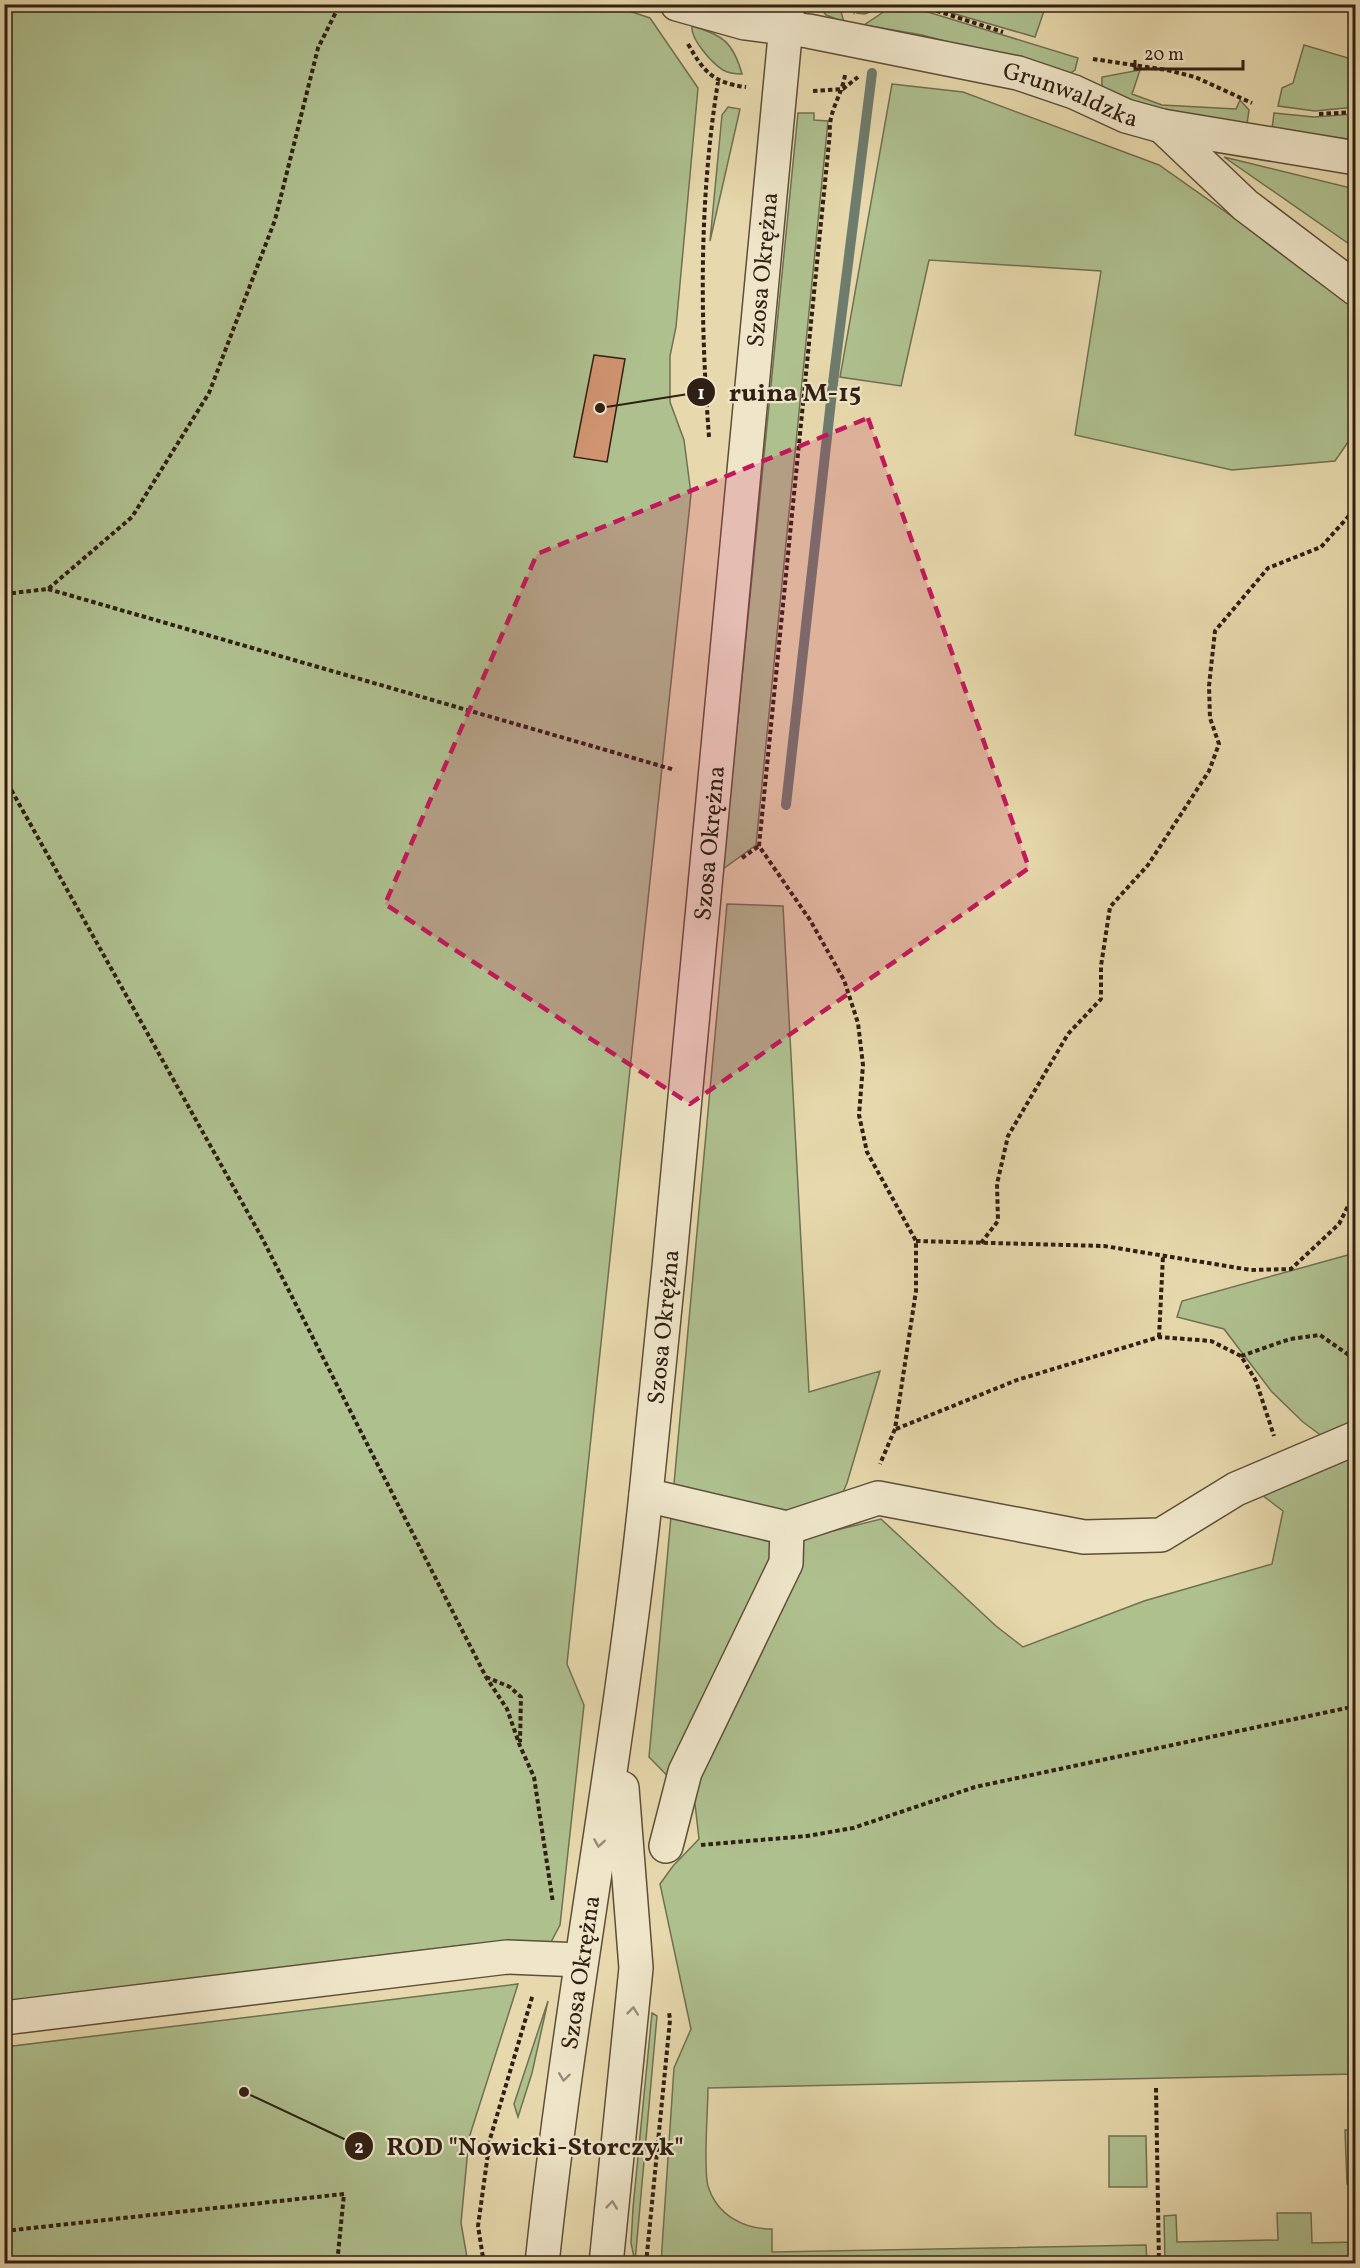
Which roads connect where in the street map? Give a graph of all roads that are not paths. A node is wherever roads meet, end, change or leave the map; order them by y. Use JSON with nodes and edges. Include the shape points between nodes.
{"nodes":[{"id":1,"x":681,"y":6,"type":"edge"},
{"id":2,"x":787,"y":16,"type":"edge"},
{"id":3,"x":1162,"y":126,"type":"junction"},
{"id":4,"x":1356,"y":158,"type":"edge"},
{"id":5,"x":1356,"y":289,"type":"edge"},
{"id":6,"x":1356,"y":1438,"type":"edge"},
{"id":7,"x":646,"y":1496,"type":"junction"},
{"id":8,"x":787,"y":1528,"type":"junction"},
{"id":9,"x":623,"y":1681,"type":"junction"},
{"id":10,"x":666,"y":1846,"type":"road end"},
{"id":11,"x":581,"y":1960,"type":"junction"},
{"id":12,"x":4,"y":2018,"type":"edge"},
{"id":13,"x":548,"y":2204,"type":"junction"},
{"id":14,"x":542,"y":2264,"type":"edge"},
{"id":15,"x":563,"y":2264,"type":"edge"},
{"id":16,"x":606,"y":2264,"type":"edge"}],
"edges":[{"from":1,"to":2,"type":"street","name":"Grunwaldzka","via":[[745,23]]},
{"from":2,"to":3,"type":"street","name":"Grunwaldzka","via":[[880,44],[1018,73],[1074,92],[1126,116]]},
{"from":2,"to":7,"type":"street","name":"Szosa Okrężna"},
{"from":3,"to":4,"type":"street","name":"Grunwaldzka"},
{"from":3,"to":5,"type":"street","via":[[1245,205]]},
{"from":6,"to":8,"type":"street","via":[[1236,1489],[1161,1534],[1084,1537],[878,1498]]},
{"from":7,"to":8,"type":"street"},
{"from":7,"to":9,"type":"street","name":"Szosa Okrężna"},
{"from":8,"to":10,"type":"street","via":[[786,1563],[685,1772]]},
{"from":9,"to":11,"type":"street","name":"Szosa Okrężna","one_way":true},
{"from":16,"to":9,"type":"street","name":"Szosa Okrężna","one_way":true,"via":[[636,1968],[623,1829]]},
{"from":11,"to":12,"type":"street","via":[[507,1957]]},
{"from":11,"to":13,"type":"street","name":"Szosa Okrężna","one_way":true},
{"from":13,"to":14,"type":"street","name":"Szosa Okrężna"},
{"from":13,"to":15,"type":"street"}]}
